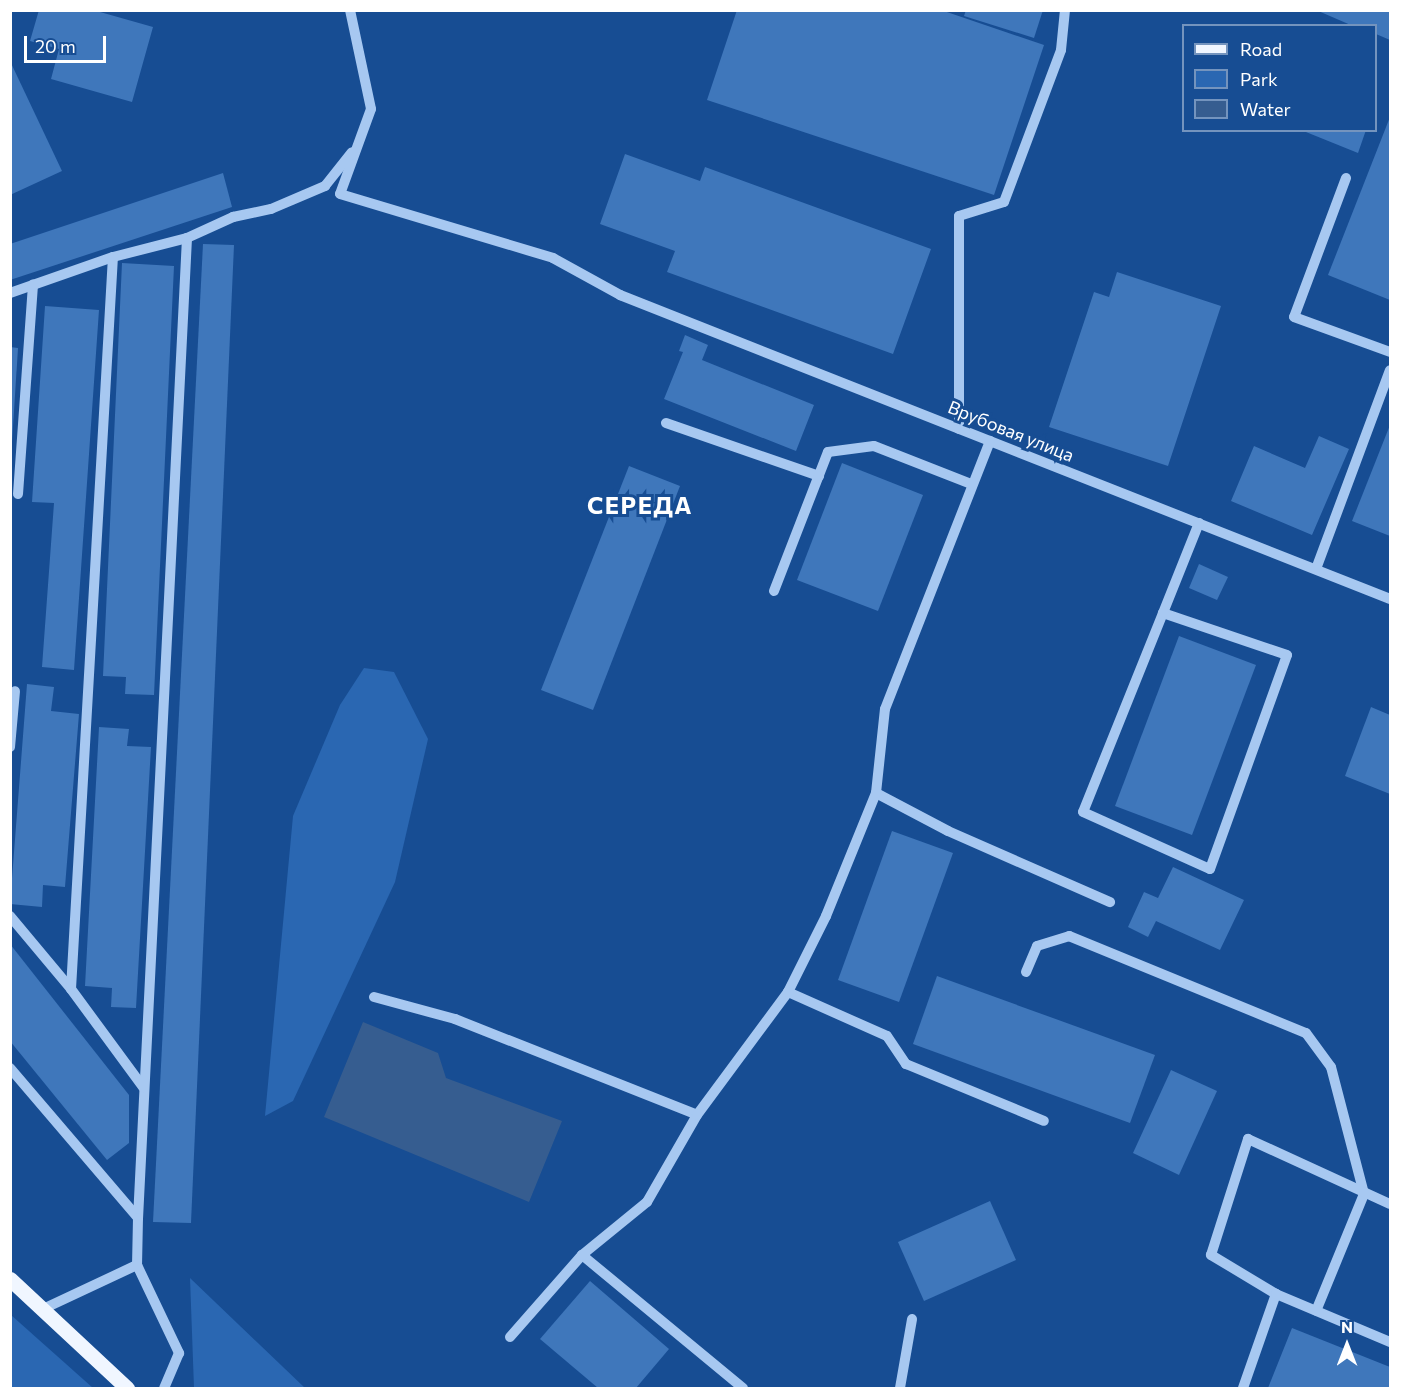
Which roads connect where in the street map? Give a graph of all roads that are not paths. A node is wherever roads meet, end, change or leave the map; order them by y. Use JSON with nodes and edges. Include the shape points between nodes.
{"nodes":[{"id":1,"x":350,"y":10,"type":"edge"},
{"id":2,"x":1065,"y":10,"type":"edge"},
{"id":3,"x":358,"y":145,"type":"junction"},
{"id":4,"x":1346,"y":178,"type":"dead end"},
{"id":5,"x":187,"y":238,"type":"junction"},
{"id":6,"x":113,"y":257,"type":"junction"},
{"id":7,"x":33,"y":285,"type":"junction"},
{"id":8,"x":10,"y":293,"type":"edge"},
{"id":9,"x":1390,"y":352,"type":"edge"},
{"id":10,"x":1390,"y":370,"type":"edge"},
{"id":11,"x":666,"y":423,"type":"dead end"},
{"id":12,"x":959,"y":429,"type":"junction"},
{"id":13,"x":990,"y":441,"type":"junction"},
{"id":14,"x":819,"y":476,"type":"junction"},
{"id":15,"x":971,"y":484,"type":"junction"},
{"id":16,"x":18,"y":494,"type":"dead end"},
{"id":17,"x":1199,"y":523,"type":"junction"},
{"id":18,"x":1316,"y":569,"type":"junction"},
{"id":19,"x":774,"y":591,"type":"dead end"},
{"id":20,"x":1390,"y":599,"type":"edge"},
{"id":21,"x":1163,"y":613,"type":"junction"},
{"id":22,"x":15,"y":691,"type":"dead end"},
{"id":23,"x":10,"y":747,"type":"edge"},
{"id":24,"x":876,"y":793,"type":"junction"},
{"id":25,"x":1110,"y":902,"type":"dead end"},
{"id":26,"x":10,"y":916,"type":"edge"},
{"id":27,"x":1026,"y":972,"type":"dead end"},
{"id":28,"x":71,"y":988,"type":"junction"},
{"id":29,"x":788,"y":992,"type":"junction"},
{"id":30,"x":374,"y":997,"type":"dead end"},
{"id":31,"x":10,"y":1068,"type":"edge"},
{"id":32,"x":144,"y":1087,"type":"junction"},
{"id":33,"x":697,"y":1115,"type":"junction"},
{"id":34,"x":1044,"y":1121,"type":"dead end"},
{"id":35,"x":1364,"y":1194,"type":"junction"},
{"id":36,"x":1390,"y":1204,"type":"edge"},
{"id":37,"x":138,"y":1218,"type":"junction"},
{"id":38,"x":582,"y":1255,"type":"junction"},
{"id":39,"x":136,"y":1265,"type":"junction"},
{"id":40,"x":10,"y":1279,"type":"edge"},
{"id":41,"x":1276,"y":1294,"type":"junction"},
{"id":42,"x":43,"y":1309,"type":"junction"},
{"id":43,"x":1316,"y":1311,"type":"junction"},
{"id":44,"x":912,"y":1319,"type":"dead end"},
{"id":45,"x":510,"y":1337,"type":"dead end"},
{"id":46,"x":1390,"y":1342,"type":"edge"},
{"id":47,"x":127,"y":1389,"type":"edge"},
{"id":48,"x":164,"y":1389,"type":"edge"},
{"id":49,"x":743,"y":1389,"type":"edge"},
{"id":50,"x":900,"y":1389,"type":"edge"},
{"id":51,"x":1243,"y":1389,"type":"edge"}],
"edges":[{"from":1,"to":3,"type":"street","via":[[371,109]]},
{"from":2,"to":12,"type":"street","via":[[1061,50],[1004,202],[959,216]]},
{"from":3,"to":5,"type":"street","via":[[325,186],[271,209],[233,217]]},
{"from":3,"to":12,"type":"street","name":"Врубовая улица","via":[[340,194],[553,258],[620,295]]},
{"from":4,"to":9,"type":"street","via":[[1294,316]]},
{"from":5,"to":6,"type":"street"},
{"from":5,"to":32,"type":"street"},
{"from":6,"to":7,"type":"street"},
{"from":6,"to":28,"type":"street"},
{"from":7,"to":8,"type":"street"},
{"from":7,"to":16,"type":"street"},
{"from":10,"to":18,"type":"street"},
{"from":11,"to":14,"type":"street"},
{"from":12,"to":13,"type":"street","name":"Врубовая улица"},
{"from":13,"to":15,"type":"street"},
{"from":13,"to":17,"type":"street","name":"Врубовая улица"},
{"from":14,"to":15,"type":"street","via":[[828,452],[874,446]]},
{"from":14,"to":19,"type":"street"},
{"from":15,"to":24,"type":"street","via":[[885,709]]},
{"from":17,"to":18,"type":"street","name":"Врубовая улица"},
{"from":17,"to":21,"type":"street"},
{"from":18,"to":20,"type":"street","name":"Врубовая улица"},
{"from":21,"to":21,"type":"street","via":[[1287,655],[1210,869],[1083,812]]},
{"from":22,"to":23,"type":"street"},
{"from":24,"to":25,"type":"street","via":[[948,831]]},
{"from":24,"to":29,"type":"street","via":[[826,916]]},
{"from":26,"to":28,"type":"street"},
{"from":27,"to":35,"type":"street","via":[[1037,946],[1069,936],[1306,1034],[1331,1066]]},
{"from":28,"to":32,"type":"street"},
{"from":29,"to":33,"type":"street"},
{"from":29,"to":34,"type":"street","via":[[887,1036],[906,1064]]},
{"from":30,"to":33,"type":"street","via":[[455,1019]]},
{"from":31,"to":37,"type":"street"},
{"from":32,"to":37,"type":"street"},
{"from":33,"to":38,"type":"street","via":[[647,1202]]},
{"from":35,"to":36,"type":"street"},
{"from":35,"to":41,"type":"street","via":[[1248,1139],[1211,1255]]},
{"from":35,"to":43,"type":"street"},
{"from":37,"to":39,"type":"street"},
{"from":38,"to":45,"type":"street"},
{"from":38,"to":49,"type":"street"},
{"from":39,"to":42,"type":"street"},
{"from":39,"to":48,"type":"street","via":[[179,1353]]},
{"from":40,"to":42,"type":"main road"},
{"from":41,"to":43,"type":"street"},
{"from":41,"to":51,"type":"street"},
{"from":42,"to":47,"type":"main road"},
{"from":43,"to":46,"type":"street"},
{"from":44,"to":50,"type":"street"}]}
